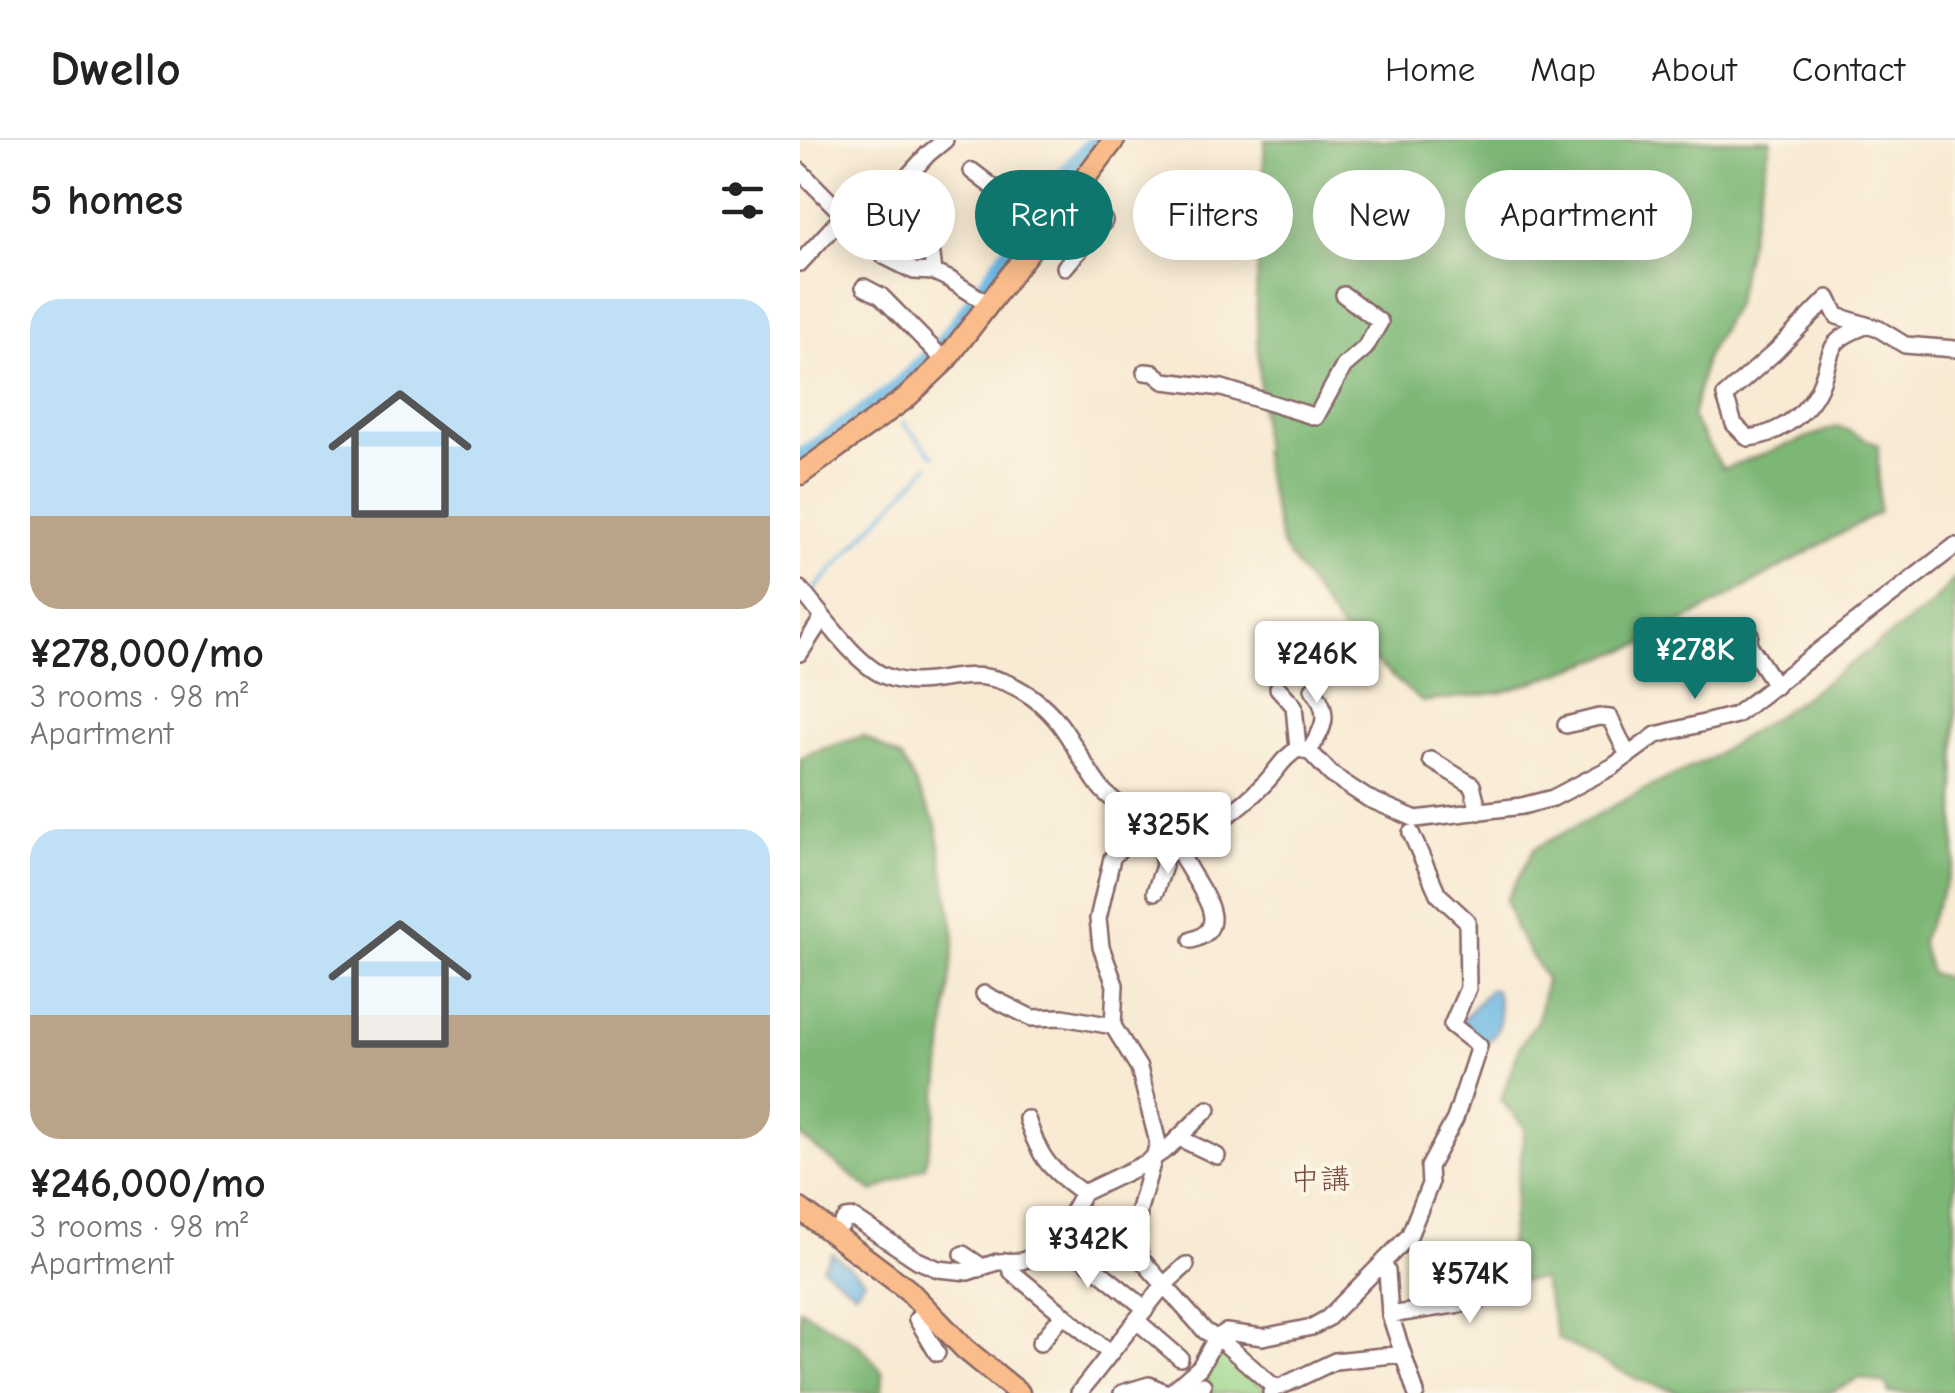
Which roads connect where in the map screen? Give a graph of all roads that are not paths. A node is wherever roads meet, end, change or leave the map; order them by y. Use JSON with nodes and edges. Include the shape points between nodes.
{"nodes":[{"id":1,"x":946,"y":140,"type":"edge"},
{"id":2,"x":1114,"y":140,"type":"edge"},
{"id":3,"x":913,"y":170,"type":"edge"},
{"id":4,"x":1091,"y":170,"type":"edge"},
{"id":5,"x":800,"y":171,"type":"edge"},
{"id":6,"x":972,"y":171,"type":"dead end"},
{"id":7,"x":975,"y":173,"type":"edge"},
{"id":8,"x":830,"y":204,"type":"edge"},
{"id":9,"x":830,"y":230,"type":"edge"},
{"id":10,"x":891,"y":260,"type":"edge"},
{"id":11,"x":933,"y":260,"type":"edge"},
{"id":12,"x":1023,"y":260,"type":"edge"},
{"id":13,"x":1071,"y":260,"type":"edge"},
{"id":14,"x":800,"y":262,"type":"edge"},
{"id":15,"x":1065,"y":267,"type":"dead end"},
{"id":16,"x":934,"y":272,"type":"junction"},
{"id":17,"x":864,"y":287,"type":"dead end"},
{"id":18,"x":1344,"y":295,"type":"dead end"},
{"id":19,"x":990,"y":305,"type":"junction"},
{"id":20,"x":1864,"y":327,"type":"junction"},
{"id":21,"x":1955,"y":349,"type":"edge"},
{"id":22,"x":939,"y":356,"type":"junction"},
{"id":23,"x":1145,"y":372,"type":"dead end"},
{"id":24,"x":800,"y":474,"type":"edge"},
{"id":25,"x":1955,"y":546,"type":"edge"},
{"id":26,"x":800,"y":589,"type":"edge"},
{"id":27,"x":823,"y":617,"type":"junction"},
{"id":28,"x":1750,"y":634,"type":"dead end"},
{"id":29,"x":800,"y":653,"type":"edge"},
{"id":30,"x":1776,"y":686,"type":"junction"},
{"id":31,"x":1278,"y":688,"type":"dead end"},
{"id":32,"x":1314,"y":689,"type":"dead end"},
{"id":33,"x":1566,"y":725,"type":"dead end"},
{"id":34,"x":1303,"y":750,"type":"junction"},
{"id":35,"x":1628,"y":756,"type":"junction"},
{"id":36,"x":1431,"y":760,"type":"dead end"},
{"id":37,"x":1478,"y":812,"type":"junction"},
{"id":38,"x":1146,"y":819,"type":"junction"},
{"id":39,"x":1170,"y":833,"type":"junction"},
{"id":40,"x":1412,"y":833,"type":"dead end"},
{"id":41,"x":1155,"y":892,"type":"dead end"},
{"id":42,"x":1192,"y":940,"type":"dead end"},
{"id":43,"x":984,"y":994,"type":"dead end"},
{"id":44,"x":1113,"y":1026,"type":"junction"},
{"id":45,"x":1208,"y":1109,"type":"dead end"},
{"id":46,"x":1027,"y":1119,"type":"dead end"},
{"id":47,"x":1179,"y":1138,"type":"junction"},
{"id":48,"x":1217,"y":1156,"type":"dead end"},
{"id":49,"x":1154,"y":1157,"type":"junction"},
{"id":50,"x":1084,"y":1193,"type":"junction"},
{"id":51,"x":800,"y":1209,"type":"edge"},
{"id":52,"x":1073,"y":1211,"type":"junction"},
{"id":53,"x":834,"y":1234,"type":"junction"},
{"id":54,"x":1058,"y":1238,"type":"junction"},
{"id":55,"x":963,"y":1254,"type":"dead end"},
{"id":56,"x":1142,"y":1258,"type":"junction"},
{"id":57,"x":1006,"y":1260,"type":"junction"},
{"id":58,"x":1383,"y":1263,"type":"junction"},
{"id":59,"x":1186,"y":1265,"type":"dead end"},
{"id":60,"x":1500,"y":1267,"type":"dead end"},
{"id":61,"x":979,"y":1270,"type":"junction"},
{"id":62,"x":1164,"y":1286,"type":"junction"},
{"id":63,"x":927,"y":1306,"type":"junction"},
{"id":64,"x":1141,"y":1314,"type":"junction"},
{"id":65,"x":1390,"y":1315,"type":"junction"},
{"id":66,"x":1062,"y":1316,"type":"junction"},
{"id":67,"x":1216,"y":1338,"type":"junction"},
{"id":68,"x":1040,"y":1344,"type":"dead end"},
{"id":69,"x":1110,"y":1353,"type":"junction"},
{"id":70,"x":937,"y":1354,"type":"dead end"},
{"id":71,"x":1402,"y":1354,"type":"junction"},
{"id":72,"x":1180,"y":1358,"type":"dead end"},
{"id":73,"x":1203,"y":1385,"type":"dead end"},
{"id":74,"x":1278,"y":1390,"type":"edge"},
{"id":75,"x":1019,"y":1393,"type":"edge"},
{"id":76,"x":1079,"y":1393,"type":"edge"},
{"id":77,"x":1122,"y":1393,"type":"edge"},
{"id":78,"x":1170,"y":1393,"type":"edge"},
{"id":79,"x":1416,"y":1393,"type":"edge"}],
"edges":[{"from":1,"to":3,"type":"street"},
{"from":2,"to":4,"type":"main road"},
{"from":5,"to":8,"type":"street"},
{"from":6,"to":7,"type":"street"},
{"from":9,"to":14,"type":"street"},
{"from":10,"to":16,"type":"street"},
{"from":11,"to":16,"type":"street"},
{"from":12,"to":19,"type":"main road"},
{"from":13,"to":15,"type":"street"},
{"from":16,"to":19,"type":"street"},
{"from":17,"to":22,"type":"street"},
{"from":18,"to":23,"type":"street","via":[[1380,322],[1344,366],[1316,417]]},
{"from":19,"to":22,"type":"main road"},
{"from":20,"to":20,"type":"street","via":[[1837,316],[1832,299],[1823,301],[1726,396],[1740,434],[1766,436],[1790,422],[1813,398],[1832,348]]},
{"from":20,"to":21,"type":"street","via":[[1905,345]]},
{"from":22,"to":24,"type":"main road","via":[[906,398]]},
{"from":25,"to":30,"type":"street"},
{"from":26,"to":27,"type":"street"},
{"from":27,"to":29,"type":"street"},
{"from":27,"to":38,"type":"street","via":[[888,677],[969,674],[1014,685],[1066,729],[1102,791]]},
{"from":28,"to":30,"type":"street","via":[[1748,642]]},
{"from":30,"to":35,"type":"street","via":[[1736,716],[1668,730]]},
{"from":31,"to":34,"type":"street","via":[[1294,706]]},
{"from":32,"to":34,"type":"street","via":[[1327,716],[1322,732]]},
{"from":33,"to":35,"type":"street","via":[[1610,718]]},
{"from":34,"to":37,"type":"street","via":[[1398,813],[1416,819]]},
{"from":34,"to":39,"type":"street","via":[[1231,811],[1196,832]]},
{"from":35,"to":37,"type":"street","via":[[1552,798]]},
{"from":36,"to":37,"type":"street","via":[[1472,785]]},
{"from":38,"to":39,"type":"street"},
{"from":38,"to":44,"type":"street","via":[[1112,858],[1098,919],[1116,986]]},
{"from":39,"to":41,"type":"street","via":[[1160,840],[1164,866]]},
{"from":39,"to":42,"type":"street","via":[[1212,922],[1206,936]]},
{"from":40,"to":58,"type":"street","via":[[1434,887],[1467,921],[1468,988],[1452,1025],[1476,1041],[1479,1055],[1429,1167],[1420,1214]]},
{"from":43,"to":44,"type":"street","via":[[1032,1018]]},
{"from":44,"to":49,"type":"street","via":[[1139,1068],[1158,1143]]},
{"from":45,"to":47,"type":"street"},
{"from":46,"to":50,"type":"street","via":[[1040,1156]]},
{"from":47,"to":48,"type":"street"},
{"from":47,"to":49,"type":"street"},
{"from":49,"to":50,"type":"street"},
{"from":49,"to":56,"type":"street","via":[[1139,1210]]},
{"from":50,"to":52,"type":"street"},
{"from":51,"to":53,"type":"main road"},
{"from":52,"to":54,"type":"street"},
{"from":52,"to":56,"type":"street"},
{"from":53,"to":61,"type":"street","via":[[854,1218],[938,1269]]},
{"from":53,"to":63,"type":"main road"},
{"from":54,"to":57,"type":"street","via":[[1038,1256]]},
{"from":54,"to":64,"type":"street"},
{"from":55,"to":61,"type":"street"},
{"from":56,"to":62,"type":"street"},
{"from":57,"to":61,"type":"street"},
{"from":57,"to":66,"type":"street"},
{"from":58,"to":65,"type":"street"},
{"from":58,"to":67,"type":"street","via":[[1312,1328]]},
{"from":59,"to":62,"type":"street"},
{"from":60,"to":65,"type":"street","via":[[1480,1301]]},
{"from":62,"to":64,"type":"street"},
{"from":62,"to":67,"type":"street"},
{"from":63,"to":70,"type":"street","via":[[918,1319]]},
{"from":63,"to":75,"type":"main road"},
{"from":64,"to":69,"type":"street"},
{"from":64,"to":72,"type":"street"},
{"from":65,"to":71,"type":"street"},
{"from":66,"to":68,"type":"street"},
{"from":66,"to":69,"type":"street"},
{"from":67,"to":74,"type":"street"},
{"from":67,"to":78,"type":"street","via":[[1200,1367]]},
{"from":69,"to":76,"type":"street"},
{"from":71,"to":74,"type":"street","via":[[1335,1361]]},
{"from":71,"to":79,"type":"street"},
{"from":73,"to":78,"type":"street"},
{"from":77,"to":78,"type":"street","via":[[1149,1385]]}]}
